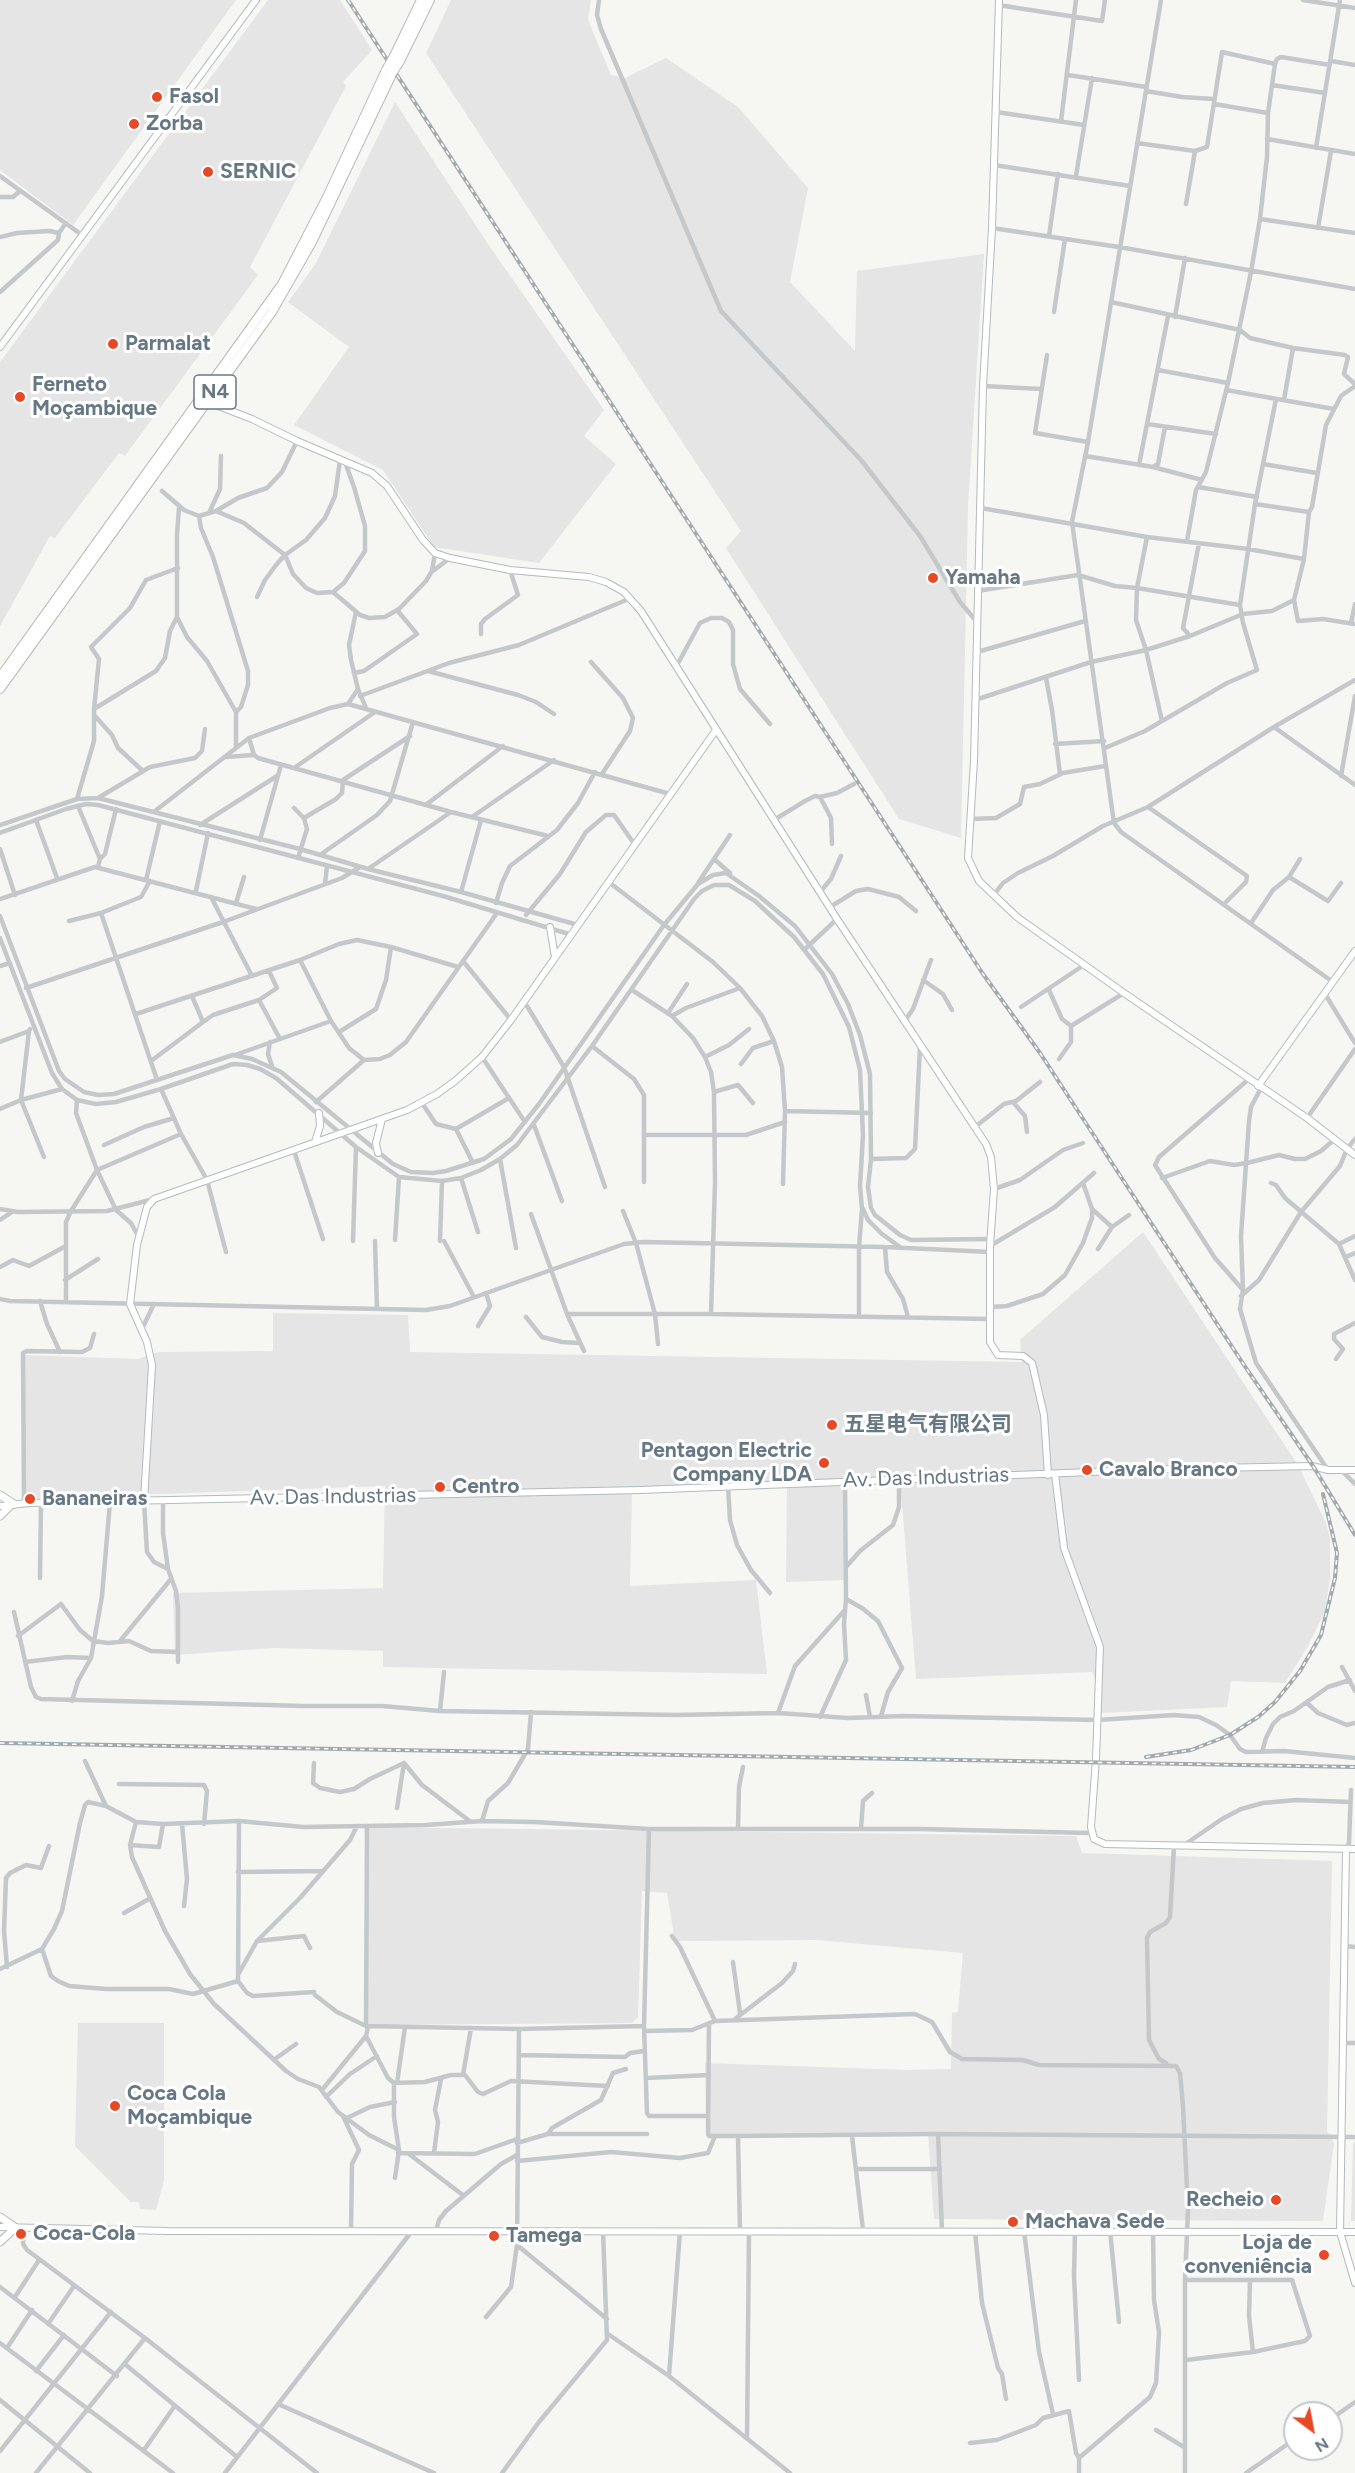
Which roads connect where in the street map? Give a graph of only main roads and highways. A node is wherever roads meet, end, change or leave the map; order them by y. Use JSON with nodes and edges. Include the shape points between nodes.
{"nodes":[{"id":1,"x":422,"y":0,"type":"edge"},
{"id":2,"x":430,"y":0,"type":"edge"},
{"id":3,"x":397,"y":58,"type":"junction"},
{"id":4,"x":390,"y":71,"type":"junction"},
{"id":5,"x":53,"y":605,"type":"junction"},
{"id":6,"x":0,"y":669,"type":"edge"},
{"id":7,"x":0,"y":677,"type":"edge"},
{"id":8,"x":0,"y":689,"type":"edge"},
{"id":9,"x":0,"y":1495,"type":"edge"},
{"id":10,"x":0,"y":1516,"type":"edge"},
{"id":11,"x":0,"y":2217,"type":"edge"},
{"id":12,"x":0,"y":2242,"type":"edge"}],
"edges":[{"from":1,"to":3,"type":"highway"},
{"from":2,"to":3,"type":"highway","number":"N4"},
{"from":3,"to":4,"type":"highway","number":"N4","bridge":true},
{"from":4,"to":5,"type":"highway","number":"N4","via":[[282,284]]},
{"from":4,"to":8,"type":"highway","number":"N4","via":[[312,242],[272,312]]},
{"from":5,"to":6,"type":"highway"},
{"from":5,"to":7,"type":"highway","number":"N4"},
{"from":9,"to":10,"type":"main road","via":[[13,1504]]},
{"from":11,"to":12,"type":"main road","via":[[18,2228]]}]}
